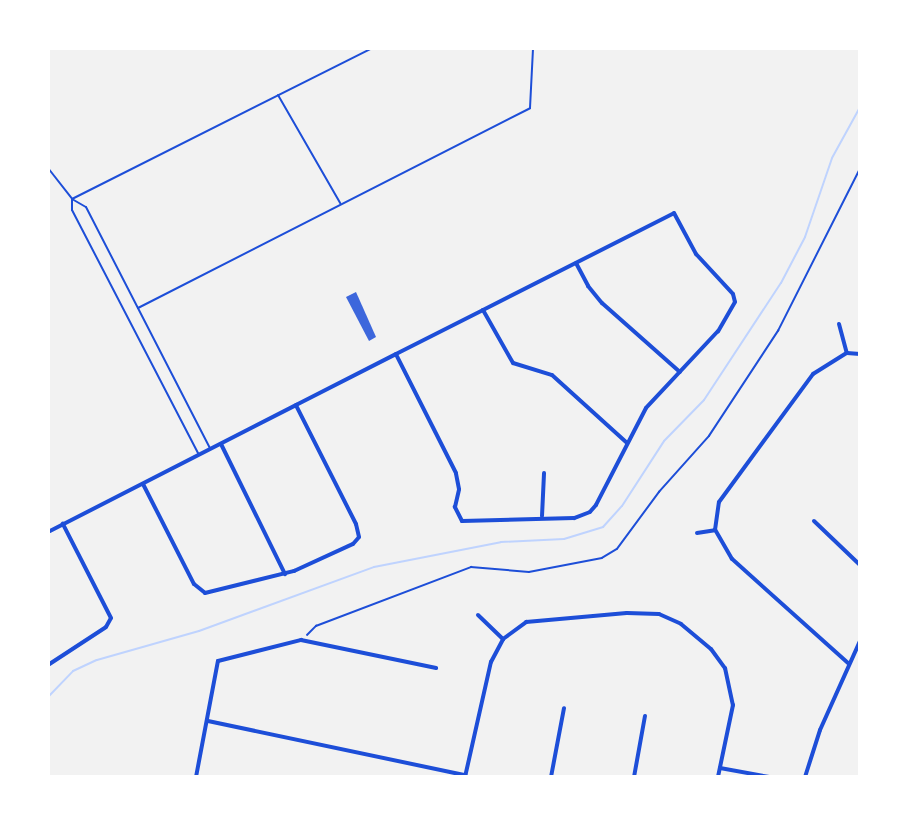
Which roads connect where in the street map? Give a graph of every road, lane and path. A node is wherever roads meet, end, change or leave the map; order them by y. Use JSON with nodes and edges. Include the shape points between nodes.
{"nodes":[{"id":1,"x":372,"y":48,"type":"edge"},
{"id":2,"x":533,"y":48,"type":"edge"},
{"id":3,"x":278,"y":95,"type":"junction"},
{"id":4,"x":48,"y":168,"type":"edge"},
{"id":5,"x":72,"y":199,"type":"junction"},
{"id":6,"x":340,"y":203,"type":"junction"},
{"id":7,"x":576,"y":262,"type":"junction"},
{"id":8,"x":138,"y":308,"type":"junction"},
{"id":9,"x":483,"y":310,"type":"junction"},
{"id":10,"x":840,"y":324,"type":"dead end"},
{"id":11,"x":847,"y":353,"type":"junction"},
{"id":12,"x":396,"y":354,"type":"junction"},
{"id":13,"x":860,"y":354,"type":"edge"},
{"id":14,"x":680,"y":372,"type":"junction"},
{"id":15,"x":296,"y":405,"type":"junction"},
{"id":16,"x":627,"y":443,"type":"junction"},
{"id":17,"x":221,"y":444,"type":"junction"},
{"id":18,"x":210,"y":450,"type":"junction"},
{"id":19,"x":199,"y":455,"type":"junction"},
{"id":20,"x":544,"y":473,"type":"dead end"},
{"id":21,"x":143,"y":484,"type":"junction"},
{"id":22,"x":542,"y":516,"type":"junction"},
{"id":23,"x":814,"y":521,"type":"dead end"},
{"id":24,"x":63,"y":524,"type":"junction"},
{"id":25,"x":715,"y":530,"type":"junction"},
{"id":26,"x":48,"y":532,"type":"edge"},
{"id":27,"x":697,"y":533,"type":"dead end"},
{"id":28,"x":860,"y":565,"type":"edge"},
{"id":29,"x":285,"y":574,"type":"junction"},
{"id":30,"x":478,"y":615,"type":"dead end"},
{"id":31,"x":503,"y":639,"type":"junction"},
{"id":32,"x":860,"y":641,"type":"edge"},
{"id":33,"x":848,"y":663,"type":"junction"},
{"id":34,"x":48,"y":665,"type":"edge"},
{"id":35,"x":436,"y":668,"type":"dead end"},
{"id":36,"x":564,"y":708,"type":"dead end"},
{"id":37,"x":645,"y":716,"type":"dead end"},
{"id":38,"x":208,"y":721,"type":"junction"},
{"id":39,"x":720,"y":768,"type":"junction"},
{"id":40,"x":465,"y":776,"type":"edge"},
{"id":41,"x":196,"y":777,"type":"edge"},
{"id":42,"x":551,"y":777,"type":"edge"},
{"id":43,"x":634,"y":777,"type":"edge"},
{"id":44,"x":718,"y":777,"type":"edge"},
{"id":45,"x":769,"y":777,"type":"edge"},
{"id":46,"x":805,"y":777,"type":"edge"}],
"edges":[{"from":1,"to":3,"type":"lane"},
{"from":2,"to":6,"type":"lane","via":[[530,108]]},
{"from":3,"to":5,"type":"lane"},
{"from":3,"to":6,"type":"lane"},
{"from":4,"to":5,"type":"lane"},
{"from":5,"to":8,"type":"lane","via":[[86,207]]},
{"from":5,"to":19,"type":"lane","via":[[72,210]]},
{"from":6,"to":8,"type":"lane"},
{"from":7,"to":9,"type":"street"},
{"from":7,"to":14,"type":"street","via":[[602,303]]},
{"from":7,"to":14,"type":"street","via":[[674,213],[700,261],[733,294],[735,302],[718,331]]},
{"from":8,"to":18,"type":"lane"},
{"from":9,"to":12,"type":"street"},
{"from":9,"to":16,"type":"street","via":[[513,363],[552,375]]},
{"from":10,"to":11,"type":"street"},
{"from":11,"to":13,"type":"street"},
{"from":11,"to":25,"type":"street","via":[[813,374],[754,451],[719,502]]},
{"from":12,"to":15,"type":"street"},
{"from":12,"to":22,"type":"street","via":[[456,473],[456,514],[462,521]]},
{"from":14,"to":16,"type":"street","via":[[653,400]]},
{"from":15,"to":17,"type":"street"},
{"from":15,"to":29,"type":"street","via":[[359,537],[325,559]]},
{"from":16,"to":22,"type":"street","via":[[590,512],[574,518]]},
{"from":17,"to":18,"type":"street"},
{"from":17,"to":29,"type":"street"},
{"from":18,"to":19,"type":"street"},
{"from":19,"to":21,"type":"street"},
{"from":20,"to":22,"type":"street"},
{"from":21,"to":24,"type":"street"},
{"from":21,"to":29,"type":"street","via":[[199,590],[213,592]]},
{"from":23,"to":28,"type":"street"},
{"from":24,"to":26,"type":"street"},
{"from":24,"to":34,"type":"street","via":[[111,618],[106,627]]},
{"from":25,"to":27,"type":"street"},
{"from":25,"to":33,"type":"street","via":[[732,559]]},
{"from":30,"to":31,"type":"street"},
{"from":31,"to":39,"type":"street","via":[[526,622],[627,613],[659,614],[681,624],[711,649],[725,668],[732,687],[733,705]]},
{"from":31,"to":40,"type":"street","via":[[491,662]]},
{"from":32,"to":33,"type":"street"},
{"from":33,"to":46,"type":"street"},
{"from":35,"to":38,"type":"street","via":[[301,640],[218,662]]},
{"from":36,"to":42,"type":"street"},
{"from":37,"to":43,"type":"street"},
{"from":38,"to":40,"type":"street"},
{"from":38,"to":41,"type":"street"},
{"from":39,"to":44,"type":"street"},
{"from":39,"to":45,"type":"street"}]}
